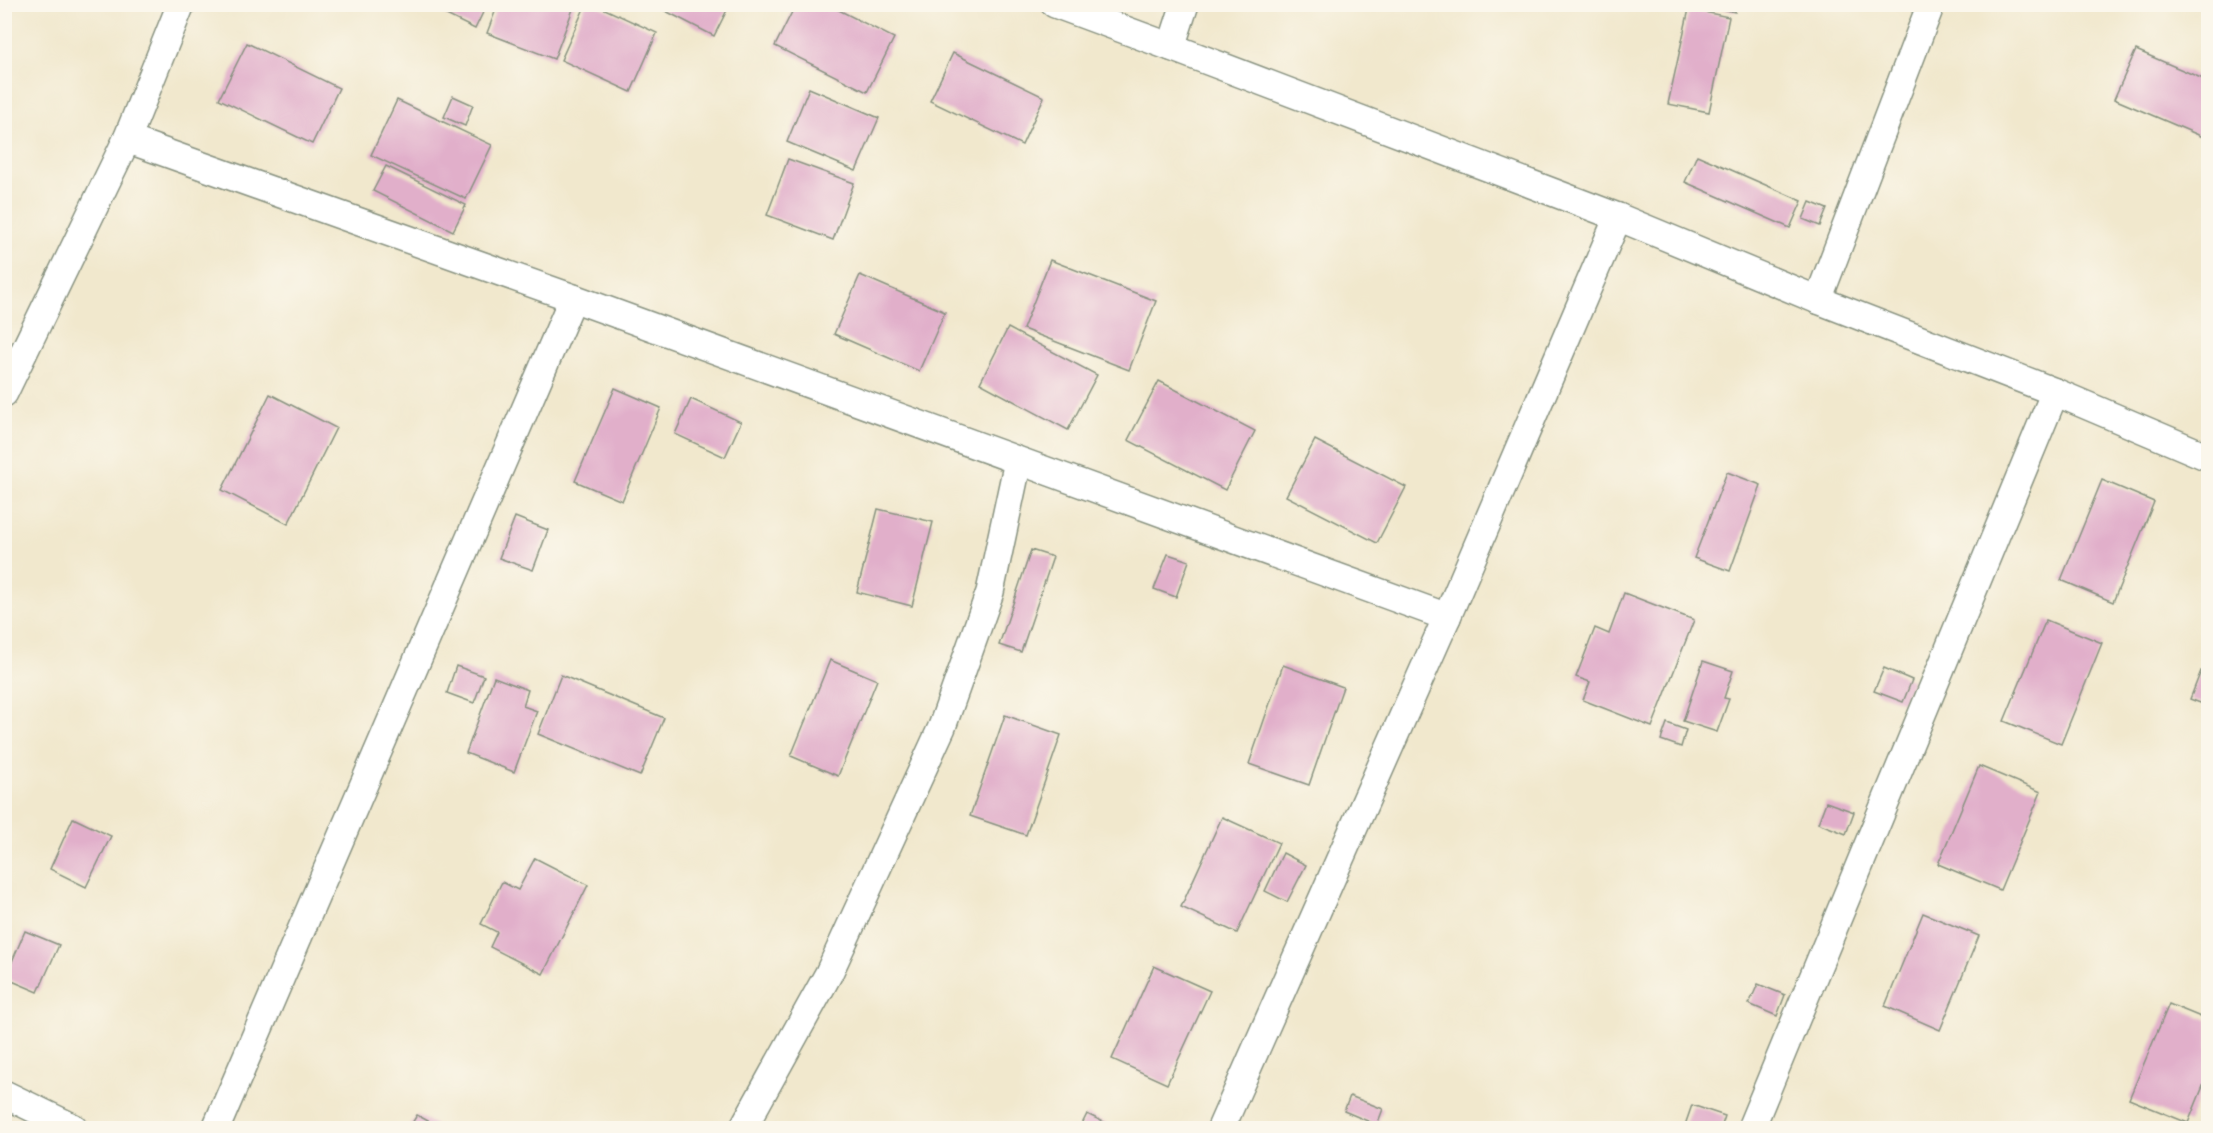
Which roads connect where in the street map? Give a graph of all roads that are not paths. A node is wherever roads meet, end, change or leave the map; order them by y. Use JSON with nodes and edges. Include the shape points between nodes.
{"nodes":[{"id":1,"x":181,"y":4,"type":"edge"},
{"id":2,"x":1055,"y":4,"type":"edge"},
{"id":3,"x":1185,"y":4,"type":"edge"},
{"id":4,"x":1931,"y":4,"type":"edge"},
{"id":5,"x":1171,"y":47,"type":"junction"},
{"id":6,"x":127,"y":139,"type":"junction"},
{"id":7,"x":1618,"y":217,"type":"junction"},
{"id":8,"x":573,"y":298,"type":"junction"},
{"id":9,"x":1818,"y":300,"type":"junction"},
{"id":10,"x":2055,"y":392,"type":"junction"},
{"id":11,"x":4,"y":393,"type":"edge"},
{"id":12,"x":2208,"y":457,"type":"edge"},
{"id":13,"x":1018,"y":461,"type":"junction"},
{"id":14,"x":1447,"y":617,"type":"junction"},
{"id":15,"x":4,"y":1094,"type":"edge"},
{"id":16,"x":74,"y":1128,"type":"edge"},
{"id":17,"x":216,"y":1128,"type":"edge"},
{"id":18,"x":743,"y":1128,"type":"edge"},
{"id":19,"x":1221,"y":1128,"type":"edge"},
{"id":20,"x":1751,"y":1128,"type":"edge"}],
"edges":[{"from":1,"to":6,"type":"street"},
{"from":2,"to":5,"type":"street"},
{"from":3,"to":5,"type":"street"},
{"from":4,"to":9,"type":"street"},
{"from":5,"to":7,"type":"street"},
{"from":6,"to":8,"type":"street"},
{"from":6,"to":11,"type":"street"},
{"from":7,"to":9,"type":"street"},
{"from":7,"to":14,"type":"street"},
{"from":8,"to":13,"type":"street"},
{"from":8,"to":17,"type":"street"},
{"from":9,"to":10,"type":"street"},
{"from":10,"to":12,"type":"street"},
{"from":10,"to":20,"type":"street"},
{"from":13,"to":14,"type":"street"},
{"from":13,"to":18,"type":"street","via":[[990,592],[942,727],[829,973]]},
{"from":14,"to":19,"type":"street"},
{"from":15,"to":16,"type":"street"}]}
